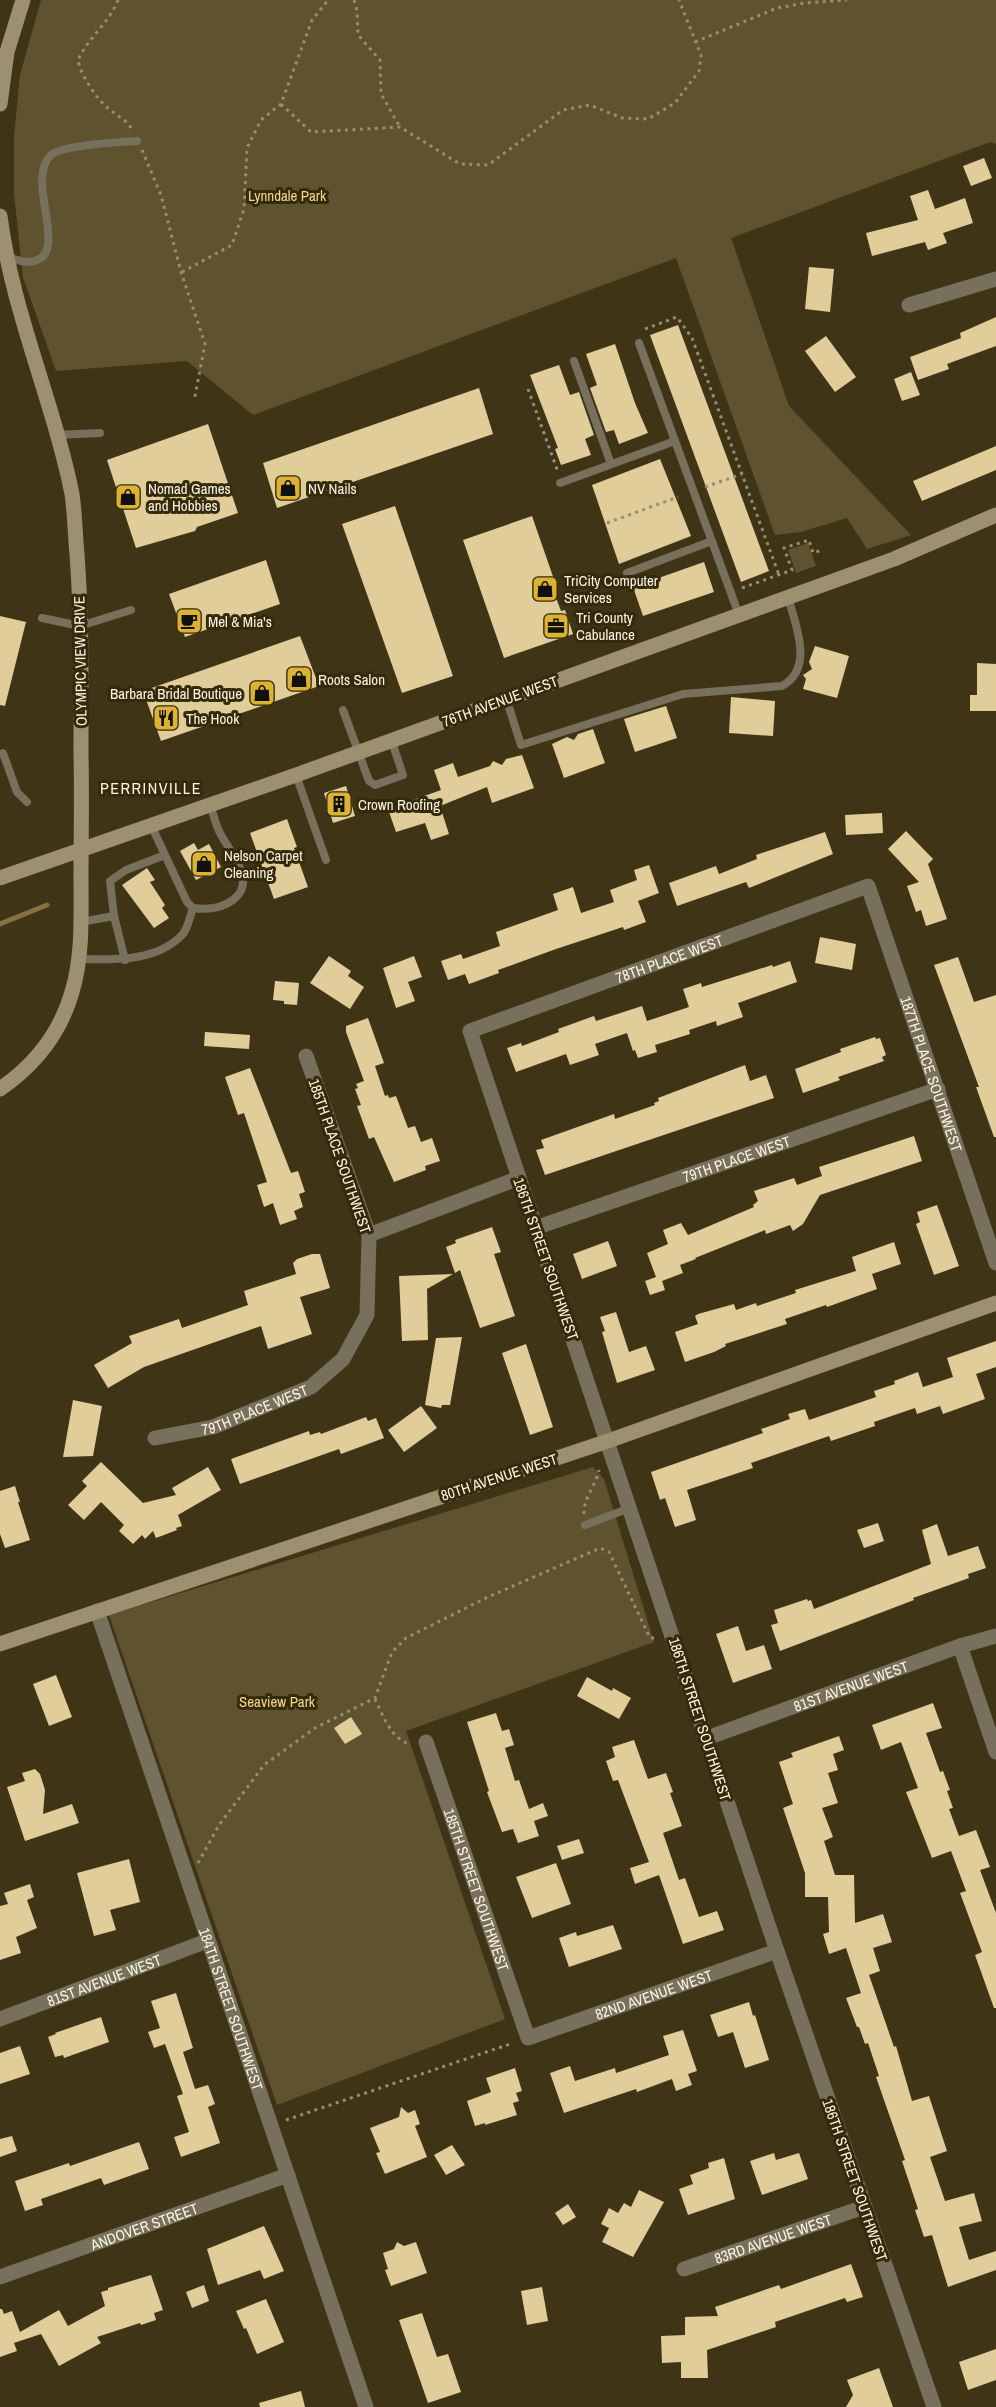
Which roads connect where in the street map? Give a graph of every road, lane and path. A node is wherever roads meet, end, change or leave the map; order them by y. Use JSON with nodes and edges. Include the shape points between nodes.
{"nodes":[{"id":1,"x":23,"y":0,"type":"edge"},
{"id":2,"x":118,"y":0,"type":"edge"},
{"id":3,"x":328,"y":0,"type":"edge"},
{"id":4,"x":354,"y":0,"type":"edge"},
{"id":5,"x":679,"y":0,"type":"edge"},
{"id":6,"x":847,"y":0,"type":"edge"},
{"id":7,"x":695,"y":42,"type":"junction"},
{"id":8,"x":0,"y":104,"type":"edge"},
{"id":9,"x":281,"y":104,"type":"junction"},
{"id":10,"x":400,"y":127,"type":"junction"},
{"id":11,"x":137,"y":141,"type":"junction"},
{"id":12,"x":0,"y":216,"type":"edge"},
{"id":13,"x":3,"y":257,"type":"edge"},
{"id":14,"x":181,"y":272,"type":"junction"},
{"id":15,"x":996,"y":279,"type":"edge"},
{"id":16,"x":909,"y":305,"type":"dead end"},
{"id":17,"x":645,"y":329,"type":"dead end"},
{"id":18,"x":639,"y":343,"type":"dead end"},
{"id":19,"x":574,"y":361,"type":"dead end"},
{"id":20,"x":528,"y":389,"type":"dead end"},
{"id":21,"x":194,"y":401,"type":"dead end"},
{"id":22,"x":100,"y":433,"type":"dead end"},
{"id":23,"x":58,"y":435,"type":"junction"},
{"id":24,"x":675,"y":441,"type":"junction"},
{"id":25,"x":611,"y":464,"type":"junction"},
{"id":26,"x":559,"y":474,"type":"dead end"},
{"id":27,"x":742,"y":474,"type":"junction"},
{"id":28,"x":561,"y":483,"type":"dead end"},
{"id":29,"x":703,"y":488,"type":"dead end"},
{"id":30,"x":678,"y":497,"type":"dead end"},
{"id":31,"x":996,"y":515,"type":"edge"},
{"id":32,"x":607,"y":523,"type":"dead end"},
{"id":33,"x":712,"y":541,"type":"junction"},
{"id":34,"x":822,"y":550,"type":"dead end"},
{"id":35,"x":627,"y":573,"type":"dead end"},
{"id":36,"x":779,"y":575,"type":"junction"},
{"id":37,"x":740,"y":589,"type":"dead end"},
{"id":38,"x":788,"y":597,"type":"junction"},
{"id":39,"x":131,"y":610,"type":"dead end"},
{"id":40,"x":739,"y":615,"type":"junction"},
{"id":41,"x":42,"y":618,"type":"dead end"},
{"id":42,"x":80,"y":626,"type":"junction"},
{"id":43,"x":506,"y":698,"type":"junction"},
{"id":44,"x":343,"y":710,"type":"dead end"},
{"id":45,"x":392,"y":739,"type":"junction"},
{"id":46,"x":358,"y":751,"type":"junction"},
{"id":47,"x":3,"y":753,"type":"dead end"},
{"id":48,"x":296,"y":775,"type":"junction"},
{"id":49,"x":27,"y":802,"type":"dead end"},
{"id":50,"x":210,"y":804,"type":"junction"},
{"id":51,"x":152,"y":825,"type":"junction"},
{"id":52,"x":82,"y":850,"type":"junction"},
{"id":53,"x":165,"y":855,"type":"junction"},
{"id":54,"x":326,"y":860,"type":"dead end"},
{"id":55,"x":0,"y":878,"type":"edge"},
{"id":56,"x":868,"y":886,"type":"joint"},
{"id":57,"x":193,"y":909,"type":"junction"},
{"id":58,"x":114,"y":916,"type":"junction"},
{"id":59,"x":81,"y":922,"type":"junction"},
{"id":60,"x":79,"y":959,"type":"junction"},
{"id":61,"x":126,"y":960,"type":"junction"},
{"id":62,"x":470,"y":1031,"type":"joint"},
{"id":63,"x":306,"y":1056,"type":"dead end"},
{"id":64,"x":0,"y":1089,"type":"edge"},
{"id":65,"x":938,"y":1089,"type":"junction"},
{"id":66,"x":519,"y":1178,"type":"junction"},
{"id":67,"x":535,"y":1228,"type":"junction"},
{"id":68,"x":369,"y":1235,"type":"junction"},
{"id":69,"x":996,"y":1263,"type":"edge"},
{"id":70,"x":996,"y":1303,"type":"edge"},
{"id":71,"x":343,"y":1359,"type":"joint"},
{"id":72,"x":155,"y":1437,"type":"dead end"},
{"id":73,"x":608,"y":1441,"type":"junction"},
{"id":74,"x":598,"y":1466,"type":"dead end"},
{"id":75,"x":630,"y":1508,"type":"junction"},
{"id":76,"x":585,"y":1525,"type":"joint"},
{"id":77,"x":97,"y":1611,"type":"junction"},
{"id":78,"x":996,"y":1636,"type":"edge"},
{"id":79,"x":675,"y":1641,"type":"junction"},
{"id":80,"x":0,"y":1644,"type":"edge"},
{"id":81,"x":960,"y":1646,"type":"junction"},
{"id":82,"x":375,"y":1698,"type":"junction"},
{"id":83,"x":707,"y":1738,"type":"junction"},
{"id":84,"x":426,"y":1742,"type":"joint"},
{"id":85,"x":996,"y":1752,"type":"edge"},
{"id":86,"x":188,"y":1883,"type":"junction"},
{"id":87,"x":207,"y":1941,"type":"junction"},
{"id":88,"x":777,"y":1951,"type":"junction"},
{"id":89,"x":0,"y":2019,"type":"edge"},
{"id":90,"x":528,"y":2038,"type":"junction"},
{"id":91,"x":271,"y":2126,"type":"junction"},
{"id":92,"x":288,"y":2175,"type":"junction"},
{"id":93,"x":864,"y":2207,"type":"junction"},
{"id":94,"x":684,"y":2269,"type":"dead end"},
{"id":95,"x":0,"y":2277,"type":"edge"},
{"id":96,"x":366,"y":2407,"type":"edge"},
{"id":97,"x":934,"y":2407,"type":"edge"}],
"edges":[{"from":1,"to":8,"type":"street","via":[[7,52]]},
{"from":2,"to":11,"type":"path","via":[[113,13],[78,60],[80,70],[106,108],[128,122]]},
{"from":3,"to":9,"type":"path","via":[[312,20]]},
{"from":4,"to":10,"type":"path","via":[[357,35],[380,60],[381,94]]},
{"from":5,"to":7,"type":"path"},
{"from":6,"to":7,"type":"path","via":[[777,8]]},
{"from":7,"to":10,"type":"path","via":[[701,55],[699,71],[675,103],[648,119],[622,118],[590,105],[563,110],[488,165],[460,164]]},
{"from":9,"to":10,"type":"path","via":[[311,132]]},
{"from":9,"to":14,"type":"path","via":[[261,120],[247,148],[244,209],[232,245]]},
{"from":11,"to":13,"type":"lane","via":[[105,143],[49,156],[40,177],[49,230],[47,252],[42,259],[29,262]]},
{"from":11,"to":14,"type":"path","via":[[161,195]]},
{"from":12,"to":13,"type":"street","name":"OLYMPIC VIEW DRIVE"},
{"from":13,"to":23,"type":"street","name":"OLYMPIC VIEW DRIVE"},
{"from":14,"to":21,"type":"path","via":[[205,344]]},
{"from":15,"to":16,"type":"street"},
{"from":17,"to":27,"type":"path","via":[[676,317],[692,338]]},
{"from":18,"to":24,"type":"lane"},
{"from":19,"to":25,"type":"lane"},
{"from":20,"to":26,"type":"path"},
{"from":22,"to":23,"type":"lane"},
{"from":23,"to":42,"type":"street","name":"OLYMPIC VIEW DRIVE","via":[[72,498]]},
{"from":24,"to":25,"type":"lane"},
{"from":24,"to":33,"type":"lane"},
{"from":25,"to":28,"type":"lane"},
{"from":27,"to":29,"type":"path"},
{"from":27,"to":36,"type":"path"},
{"from":30,"to":32,"type":"path"},
{"from":31,"to":38,"type":"street","name":"76TH AVENUE WEST","via":[[894,559]]},
{"from":33,"to":35,"type":"lane"},
{"from":33,"to":40,"type":"lane"},
{"from":34,"to":36,"type":"path","via":[[813,553],[808,540],[784,548],[792,570]]},
{"from":36,"to":37,"type":"path"},
{"from":38,"to":40,"type":"street","name":"76TH AVENUE WEST"},
{"from":38,"to":43,"type":"lane","via":[[800,658],[794,676],[783,686],[683,694],[521,745]]},
{"from":39,"to":42,"type":"lane"},
{"from":40,"to":43,"type":"street","name":"76TH AVENUE WEST"},
{"from":41,"to":42,"type":"lane"},
{"from":42,"to":52,"type":"street","name":"OLYMPIC VIEW DRIVE"},
{"from":43,"to":45,"type":"street","name":"76TH AVENUE WEST"},
{"from":44,"to":46,"type":"lane"},
{"from":45,"to":46,"type":"street","name":"76TH AVENUE WEST"},
{"from":45,"to":46,"type":"lane","via":[[403,775],[375,785],[369,781]]},
{"from":46,"to":48,"type":"street","name":"76TH AVENUE WEST"},
{"from":47,"to":49,"type":"lane","via":[[17,792]]},
{"from":48,"to":50,"type":"street","name":"76TH AVENUE WEST"},
{"from":48,"to":54,"type":"lane"},
{"from":50,"to":51,"type":"street","name":"76TH AVENUE WEST"},
{"from":50,"to":57,"type":"lane","via":[[244,883],[242,891],[228,903],[212,909]]},
{"from":51,"to":52,"type":"street","name":"76TH AVENUE WEST"},
{"from":51,"to":53,"type":"lane"},
{"from":52,"to":55,"type":"street","name":"76TH AVENUE WEST"},
{"from":52,"to":59,"type":"street","name":"OLYMPIC VIEW DRIVE"},
{"from":53,"to":57,"type":"lane"},
{"from":53,"to":58,"type":"lane","via":[[126,870],[110,881]]},
{"from":56,"to":62,"type":"street","name":"78TH PLACE WEST"},
{"from":56,"to":65,"type":"street","name":"187TH PLACE SOUTHWEST"},
{"from":57,"to":61,"type":"lane","via":[[184,934],[163,948]]},
{"from":58,"to":59,"type":"lane"},
{"from":58,"to":61,"type":"lane"},
{"from":59,"to":60,"type":"street","name":"OLYMPIC VIEW DRIVE"},
{"from":60,"to":61,"type":"lane"},
{"from":60,"to":64,"type":"street","name":"OLYMPIC VIEW DRIVE","via":[[70,999],[54,1036],[26,1070]]},
{"from":62,"to":66,"type":"street","name":"186TH STREET SOUTHWEST"},
{"from":63,"to":68,"type":"street","name":"185TH PLACE SOUTHWEST"},
{"from":65,"to":67,"type":"street","name":"79TH PLACE WEST"},
{"from":65,"to":69,"type":"street","name":"187TH PLACE SOUTHWEST"},
{"from":66,"to":67,"type":"street","name":"186TH STREET SOUTHWEST"},
{"from":66,"to":68,"type":"street"},
{"from":67,"to":73,"type":"street","name":"186TH STREET SOUTHWEST"},
{"from":68,"to":71,"type":"street","name":"185TH PLACE SOUTHWEST","via":[[367,1315]]},
{"from":70,"to":73,"type":"street","name":"80TH AVENUE WEST"},
{"from":71,"to":72,"type":"street","name":"79TH PLACE WEST","via":[[311,1387],[213,1427]]},
{"from":73,"to":75,"type":"street","name":"186TH STREET SOUTHWEST"},
{"from":73,"to":77,"type":"street","name":"80TH AVENUE WEST"},
{"from":74,"to":76,"type":"path","via":[[596,1484],[584,1506]]},
{"from":75,"to":76,"type":"lane"},
{"from":75,"to":79,"type":"street","name":"186TH STREET SOUTHWEST"},
{"from":77,"to":80,"type":"street","name":"80TH AVENUE WEST"},
{"from":77,"to":86,"type":"street","name":"184TH STREET SOUTHWEST"},
{"from":78,"to":81,"type":"street","name":"81ST AVENUE WEST"},
{"from":79,"to":82,"type":"path","via":[[650,1638],[609,1552],[600,1548],[406,1638],[392,1652]]},
{"from":79,"to":83,"type":"street","name":"186TH STREET SOUTHWEST"},
{"from":81,"to":83,"type":"street","name":"81ST AVENUE WEST"},
{"from":81,"to":85,"type":"street"},
{"from":82,"to":84,"type":"path","via":[[399,1740],[412,1745]]},
{"from":82,"to":86,"type":"path","via":[[315,1728],[264,1766],[219,1825]]},
{"from":83,"to":88,"type":"street","name":"186TH STREET SOUTHWEST"},
{"from":84,"to":90,"type":"street","name":"185TH STREET SOUTHWEST"},
{"from":86,"to":87,"type":"street","name":"184TH STREET SOUTHWEST"},
{"from":87,"to":89,"type":"street","name":"81ST AVENUE WEST"},
{"from":87,"to":91,"type":"street","name":"184TH STREET SOUTHWEST"},
{"from":88,"to":90,"type":"street","name":"82ND AVENUE WEST"},
{"from":88,"to":93,"type":"street","name":"186TH STREET SOUTHWEST"},
{"from":90,"to":91,"type":"path"},
{"from":91,"to":92,"type":"street","name":"184TH STREET SOUTHWEST"},
{"from":92,"to":95,"type":"street","name":"ANDOVER STREET"},
{"from":92,"to":96,"type":"street","name":"184TH STREET SOUTHWEST"},
{"from":93,"to":94,"type":"street","name":"83RD AVENUE WEST"},
{"from":93,"to":97,"type":"street","name":"186TH STREET SOUTHWEST"}]}
